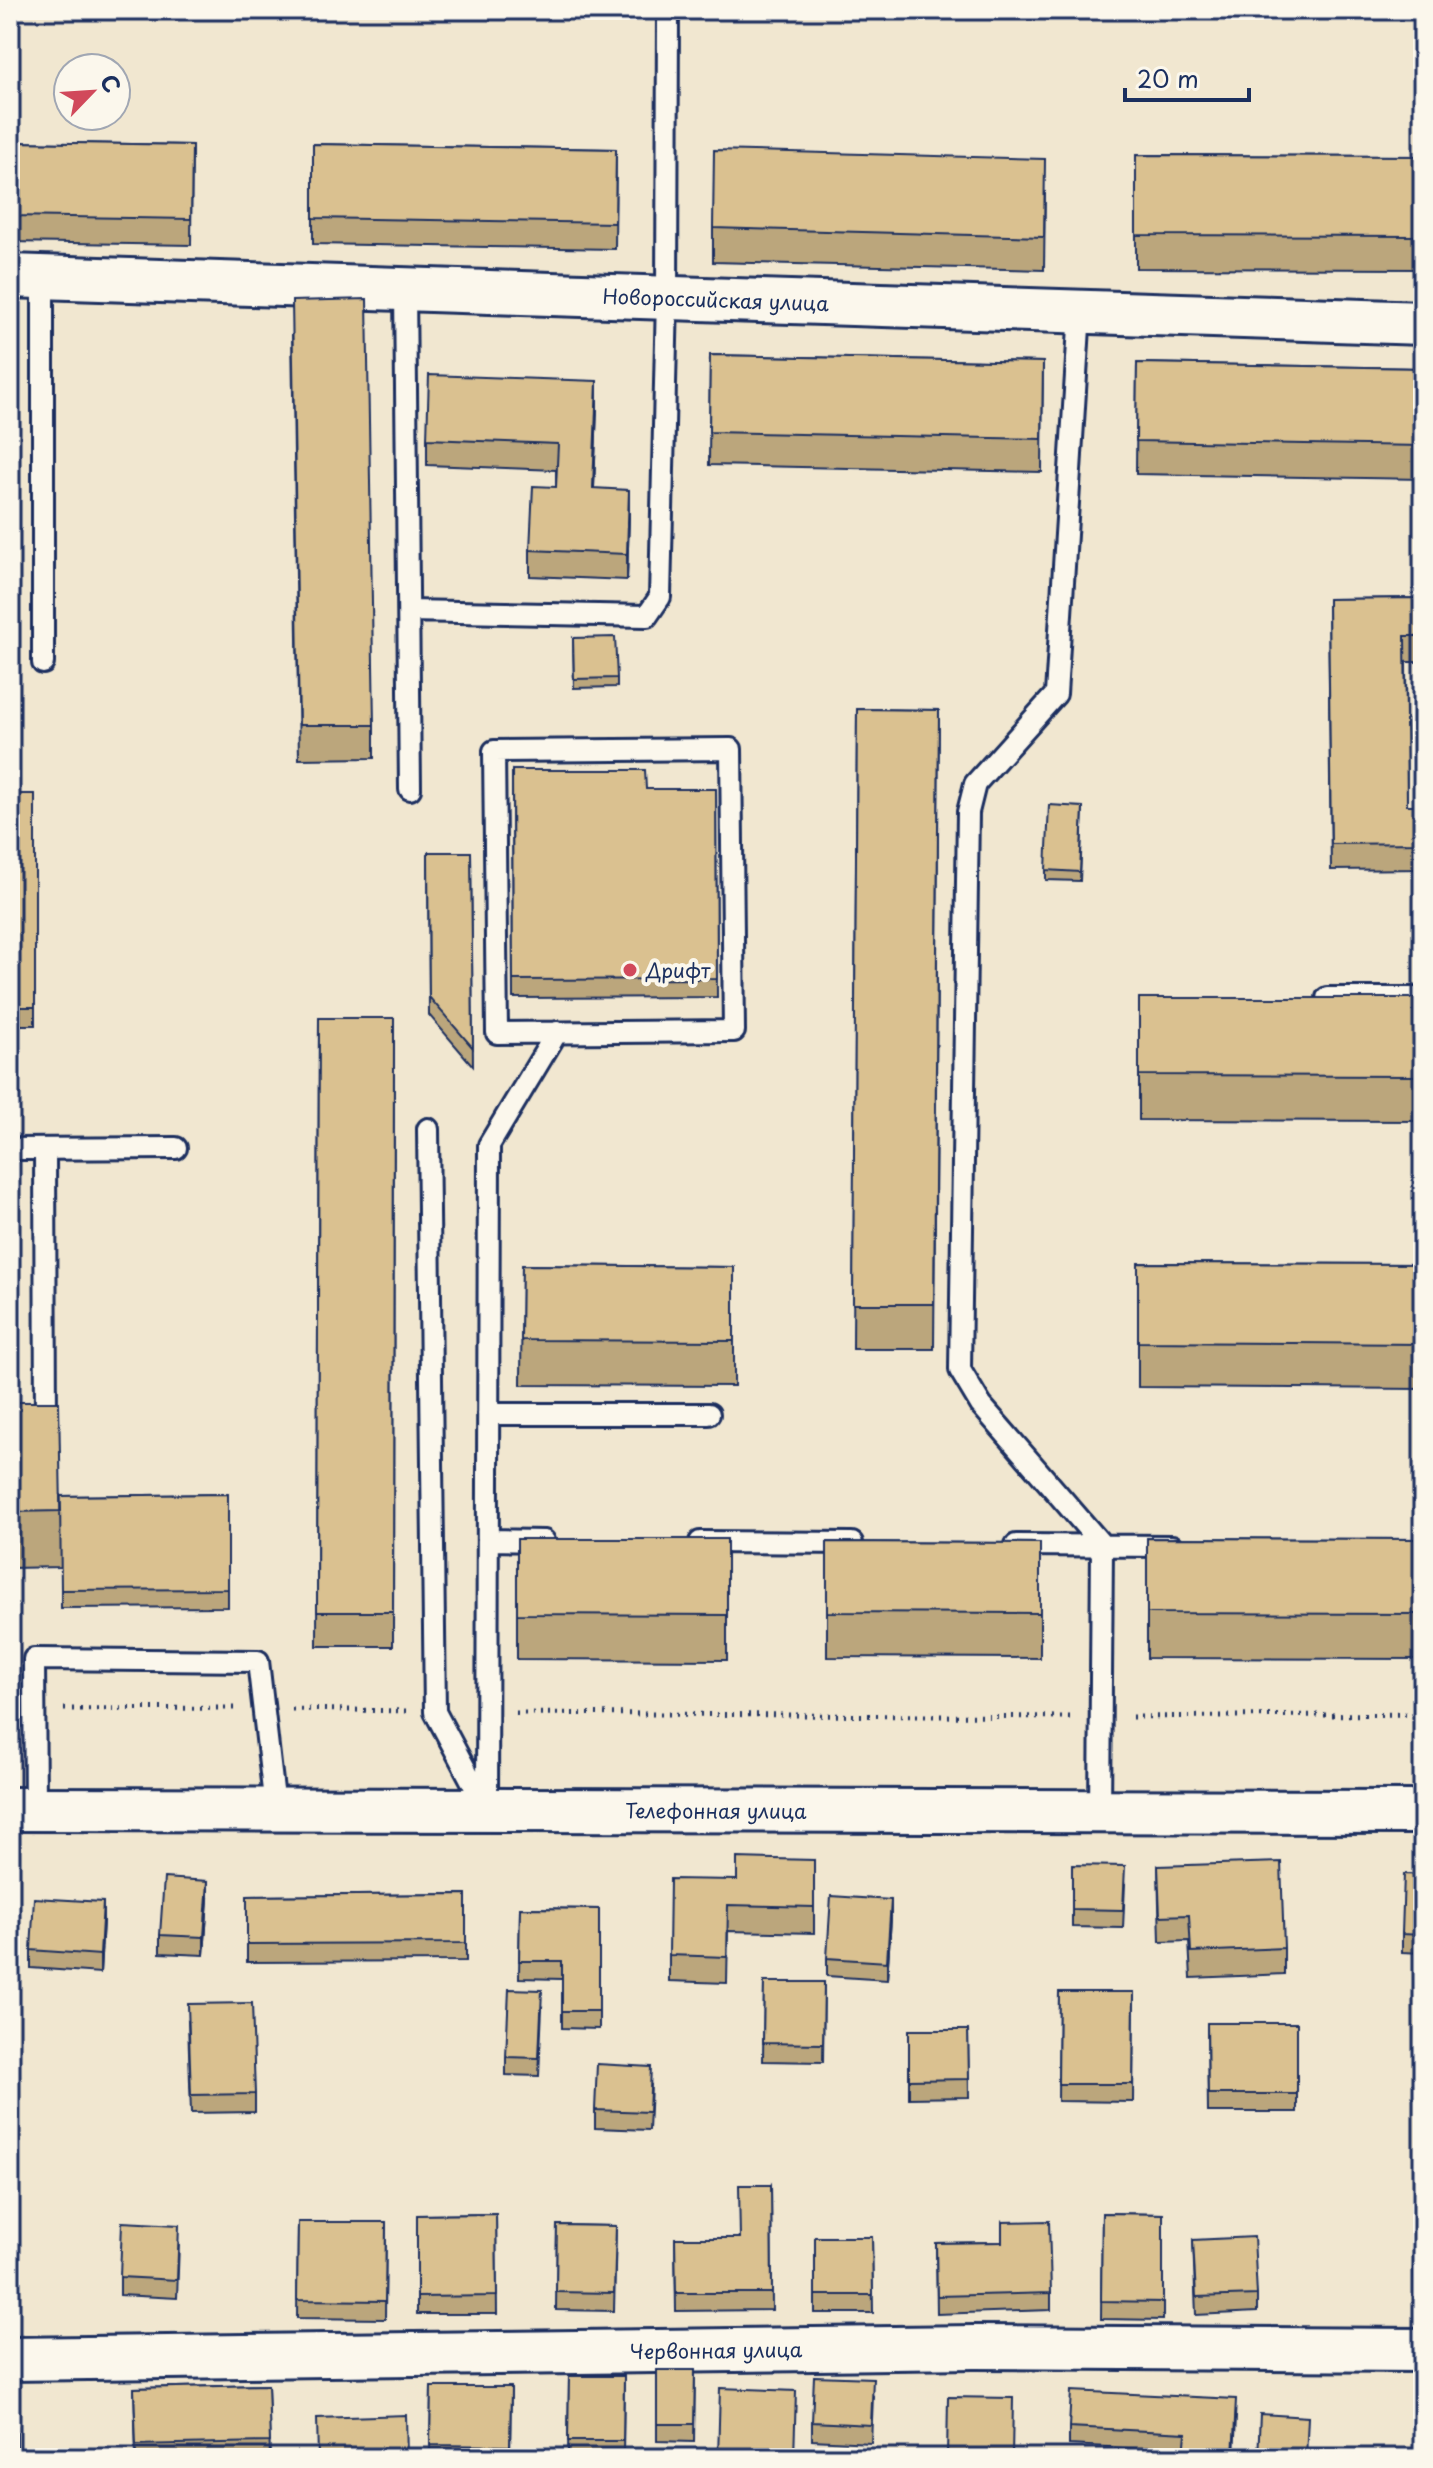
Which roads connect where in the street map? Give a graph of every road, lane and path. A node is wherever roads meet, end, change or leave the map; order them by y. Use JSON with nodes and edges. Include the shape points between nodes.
{"nodes":[{"id":1,"x":668,"y":10,"type":"edge"},
{"id":2,"x":26,"y":277,"type":"edge"},
{"id":3,"x":405,"y":289,"type":"junction"},
{"id":4,"x":667,"y":298,"type":"junction"},
{"id":5,"x":1080,"y":311,"type":"junction"},
{"id":6,"x":1423,"y":323,"type":"edge"},
{"id":7,"x":409,"y":611,"type":"junction"},
{"id":8,"x":43,"y":663,"type":"dead end"},
{"id":9,"x":410,"y":789,"type":"dead end"},
{"id":10,"x":1301,"y":998,"type":"edge"},
{"id":11,"x":1423,"y":998,"type":"edge"},
{"id":12,"x":557,"y":1032,"type":"junction"},
{"id":13,"x":428,"y":1129,"type":"dead end"},
{"id":14,"x":176,"y":1148,"type":"dead end"},
{"id":15,"x":10,"y":1149,"type":"edge"},
{"id":16,"x":45,"y":1149,"type":"junction"},
{"id":17,"x":488,"y":1414,"type":"junction"},
{"id":18,"x":709,"y":1414,"type":"dead end"},
{"id":19,"x":46,"y":1428,"type":"edge"},
{"id":20,"x":488,"y":1540,"type":"junction"},
{"id":21,"x":567,"y":1541,"type":"edge"},
{"id":22,"x":677,"y":1542,"type":"edge"},
{"id":23,"x":866,"y":1543,"type":"edge"},
{"id":24,"x":992,"y":1544,"type":"edge"},
{"id":25,"x":1102,"y":1545,"type":"junction"},
{"id":26,"x":1194,"y":1546,"type":"edge"},
{"id":27,"x":263,"y":1708,"type":"junction"},
{"id":28,"x":35,"y":1709,"type":"junction"},
{"id":29,"x":435,"y":1712,"type":"junction"},
{"id":30,"x":489,"y":1713,"type":"junction"},
{"id":31,"x":1423,"y":1714,"type":"edge"},
{"id":32,"x":1101,"y":1717,"type":"junction"},
{"id":33,"x":275,"y":1808,"type":"junction"},
{"id":34,"x":22,"y":1809,"type":"edge"},
{"id":35,"x":487,"y":1810,"type":"junction"},
{"id":36,"x":1423,"y":1812,"type":"edge"},
{"id":37,"x":1100,"y":1813,"type":"junction"},
{"id":38,"x":1423,"y":2350,"type":"edge"},
{"id":39,"x":10,"y":2359,"type":"edge"}],
"edges":[{"from":1,"to":4,"type":"lane"},
{"from":2,"to":3,"type":"street","name":"Новороссийская улица"},
{"from":2,"to":8,"type":"lane"},
{"from":3,"to":4,"type":"street","name":"Новороссийская улица"},
{"from":3,"to":7,"type":"lane"},
{"from":4,"to":5,"type":"street","name":"Новороссийская улица"},
{"from":4,"to":7,"type":"lane","via":[[660,597],[647,616]]},
{"from":5,"to":6,"type":"street","name":"Новороссийская улица"},
{"from":5,"to":25,"type":"lane","via":[[1056,694],[975,784],[968,812],[960,1370],[981,1405]]},
{"from":7,"to":9,"type":"lane"},
{"from":10,"to":11,"type":"lane"},
{"from":12,"to":12,"type":"lane","via":[[734,1031],[731,749],[494,751],[497,1033]]},
{"from":12,"to":17,"type":"lane","via":[[489,1145]]},
{"from":13,"to":29,"type":"lane"},
{"from":14,"to":16,"type":"lane"},
{"from":15,"to":16,"type":"lane"},
{"from":16,"to":19,"type":"lane"},
{"from":17,"to":18,"type":"lane"},
{"from":17,"to":20,"type":"lane"},
{"from":20,"to":21,"type":"lane"},
{"from":20,"to":30,"type":"lane"},
{"from":22,"to":23,"type":"lane"},
{"from":24,"to":25,"type":"lane"},
{"from":25,"to":26,"type":"lane"},
{"from":25,"to":32,"type":"lane"},
{"from":27,"to":28,"type":"path"},
{"from":27,"to":28,"type":"lane","via":[[258,1661],[34,1659]]},
{"from":27,"to":29,"type":"path"},
{"from":27,"to":33,"type":"lane"},
{"from":28,"to":34,"type":"lane"},
{"from":29,"to":35,"type":"lane"},
{"from":30,"to":32,"type":"path"},
{"from":30,"to":35,"type":"lane"},
{"from":31,"to":32,"type":"path"},
{"from":32,"to":37,"type":"lane"},
{"from":33,"to":34,"type":"street","name":"Телефонная улица"},
{"from":33,"to":35,"type":"street","name":"Телефонная улица"},
{"from":35,"to":37,"type":"street","name":"Телефонная улица"},
{"from":36,"to":37,"type":"street","name":"Телефонная улица"},
{"from":38,"to":39,"type":"street","name":"Червонная улица","via":[[974,2347]]}]}
